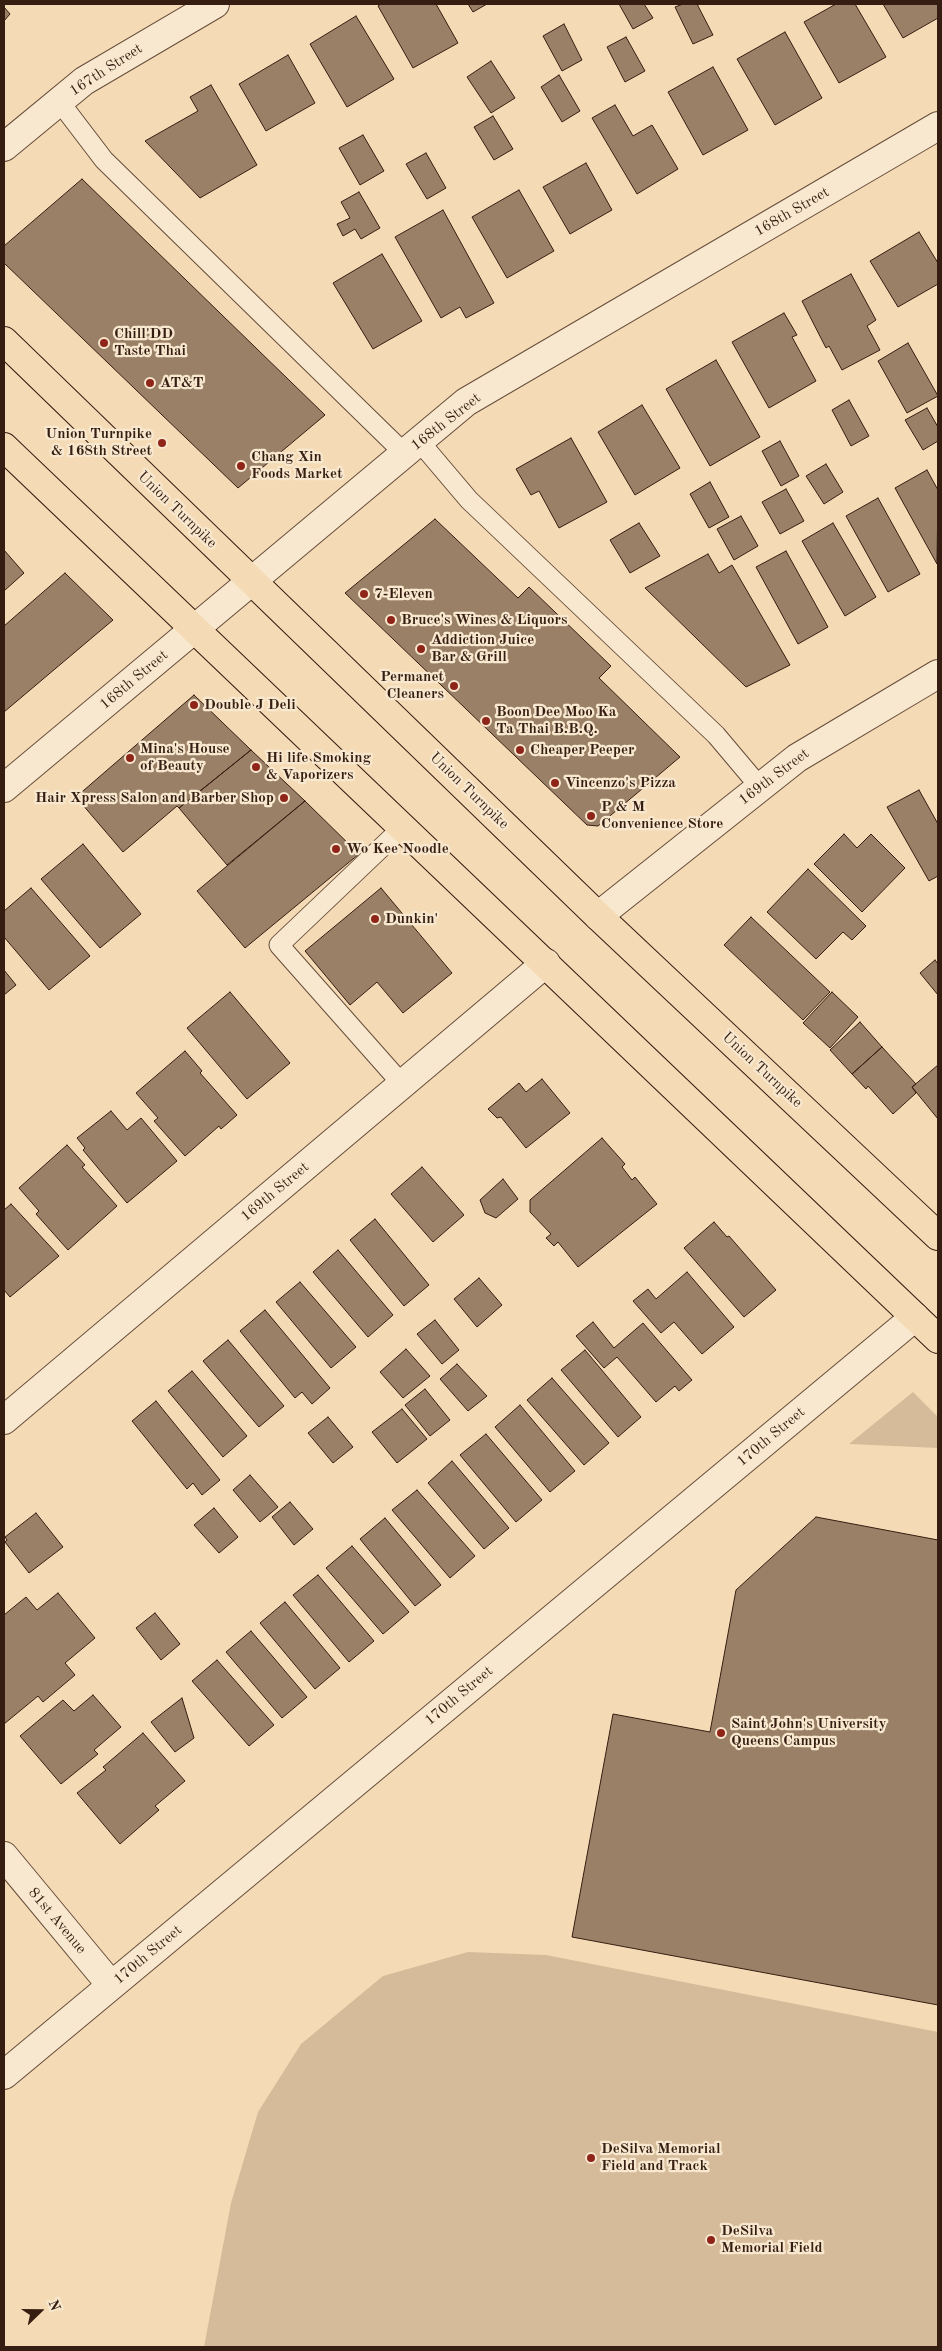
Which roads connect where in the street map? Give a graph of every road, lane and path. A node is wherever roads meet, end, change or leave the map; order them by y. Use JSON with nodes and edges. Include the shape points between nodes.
{"nodes":[{"id":1,"x":215,"y":4,"type":"edge"},
{"id":2,"x":59,"y":101,"type":"junction"},
{"id":3,"x":938,"y":126,"type":"edge"},
{"id":4,"x":4,"y":147,"type":"edge"},
{"id":5,"x":4,"y":342,"type":"edge"},
{"id":6,"x":4,"y":447,"type":"edge"},
{"id":7,"x":412,"y":448,"type":"junction"},
{"id":8,"x":252,"y":582,"type":"junction"},
{"id":9,"x":195,"y":630,"type":"junction"},
{"id":10,"x":938,"y":674,"type":"edge"},
{"id":11,"x":759,"y":786,"type":"junction"},
{"id":12,"x":4,"y":788,"type":"edge"},
{"id":13,"x":403,"y":827,"type":"junction"},
{"id":14,"x":598,"y":916,"type":"junction"},
{"id":15,"x":546,"y":963,"type":"junction"},
{"id":16,"x":402,"y":1084,"type":"junction"},
{"id":17,"x":938,"y":1236,"type":"edge"},
{"id":18,"x":915,"y":1317,"type":"junction"},
{"id":19,"x":938,"y":1339,"type":"edge"},
{"id":20,"x":4,"y":1420,"type":"edge"},
{"id":21,"x":4,"y":1856,"type":"edge"},
{"id":22,"x":112,"y":1985,"type":"junction"},
{"id":23,"x":4,"y":2075,"type":"edge"}],
"edges":[{"from":1,"to":2,"type":"street","name":"167th Street","via":[[84,80]]},
{"from":2,"to":4,"type":"street","name":"167th Street"},
{"from":2,"to":7,"type":"lane","via":[[104,160]]},
{"from":3,"to":7,"type":"street","name":"168th Street","via":[[466,402]]},
{"from":5,"to":8,"type":"main road","name":"Union Turnpike"},
{"from":6,"to":9,"type":"main road"},
{"from":7,"to":8,"type":"street","name":"168th Street"},
{"from":7,"to":11,"type":"lane","via":[[716,735]]},
{"from":8,"to":9,"type":"street","name":"168th Street"},
{"from":8,"to":14,"type":"main road","name":"Union Turnpike"},
{"from":9,"to":12,"type":"street","name":"168th Street"},
{"from":9,"to":13,"type":"main road"},
{"from":10,"to":11,"type":"street","name":"169th Street","via":[[797,758]]},
{"from":11,"to":14,"type":"street","name":"169th Street"},
{"from":13,"to":15,"type":"main road"},
{"from":13,"to":16,"type":"lane","via":[[279,945]]},
{"from":14,"to":17,"type":"main road","name":"Union Turnpike"},
{"from":15,"to":16,"type":"street","name":"169th Street"},
{"from":15,"to":18,"type":"main road"},
{"from":16,"to":20,"type":"street","name":"169th Street"},
{"from":18,"to":19,"type":"main road"},
{"from":18,"to":22,"type":"street","name":"170th Street"},
{"from":21,"to":22,"type":"street","name":"81st Avenue"},
{"from":22,"to":23,"type":"street","name":"170th Street"}]}
